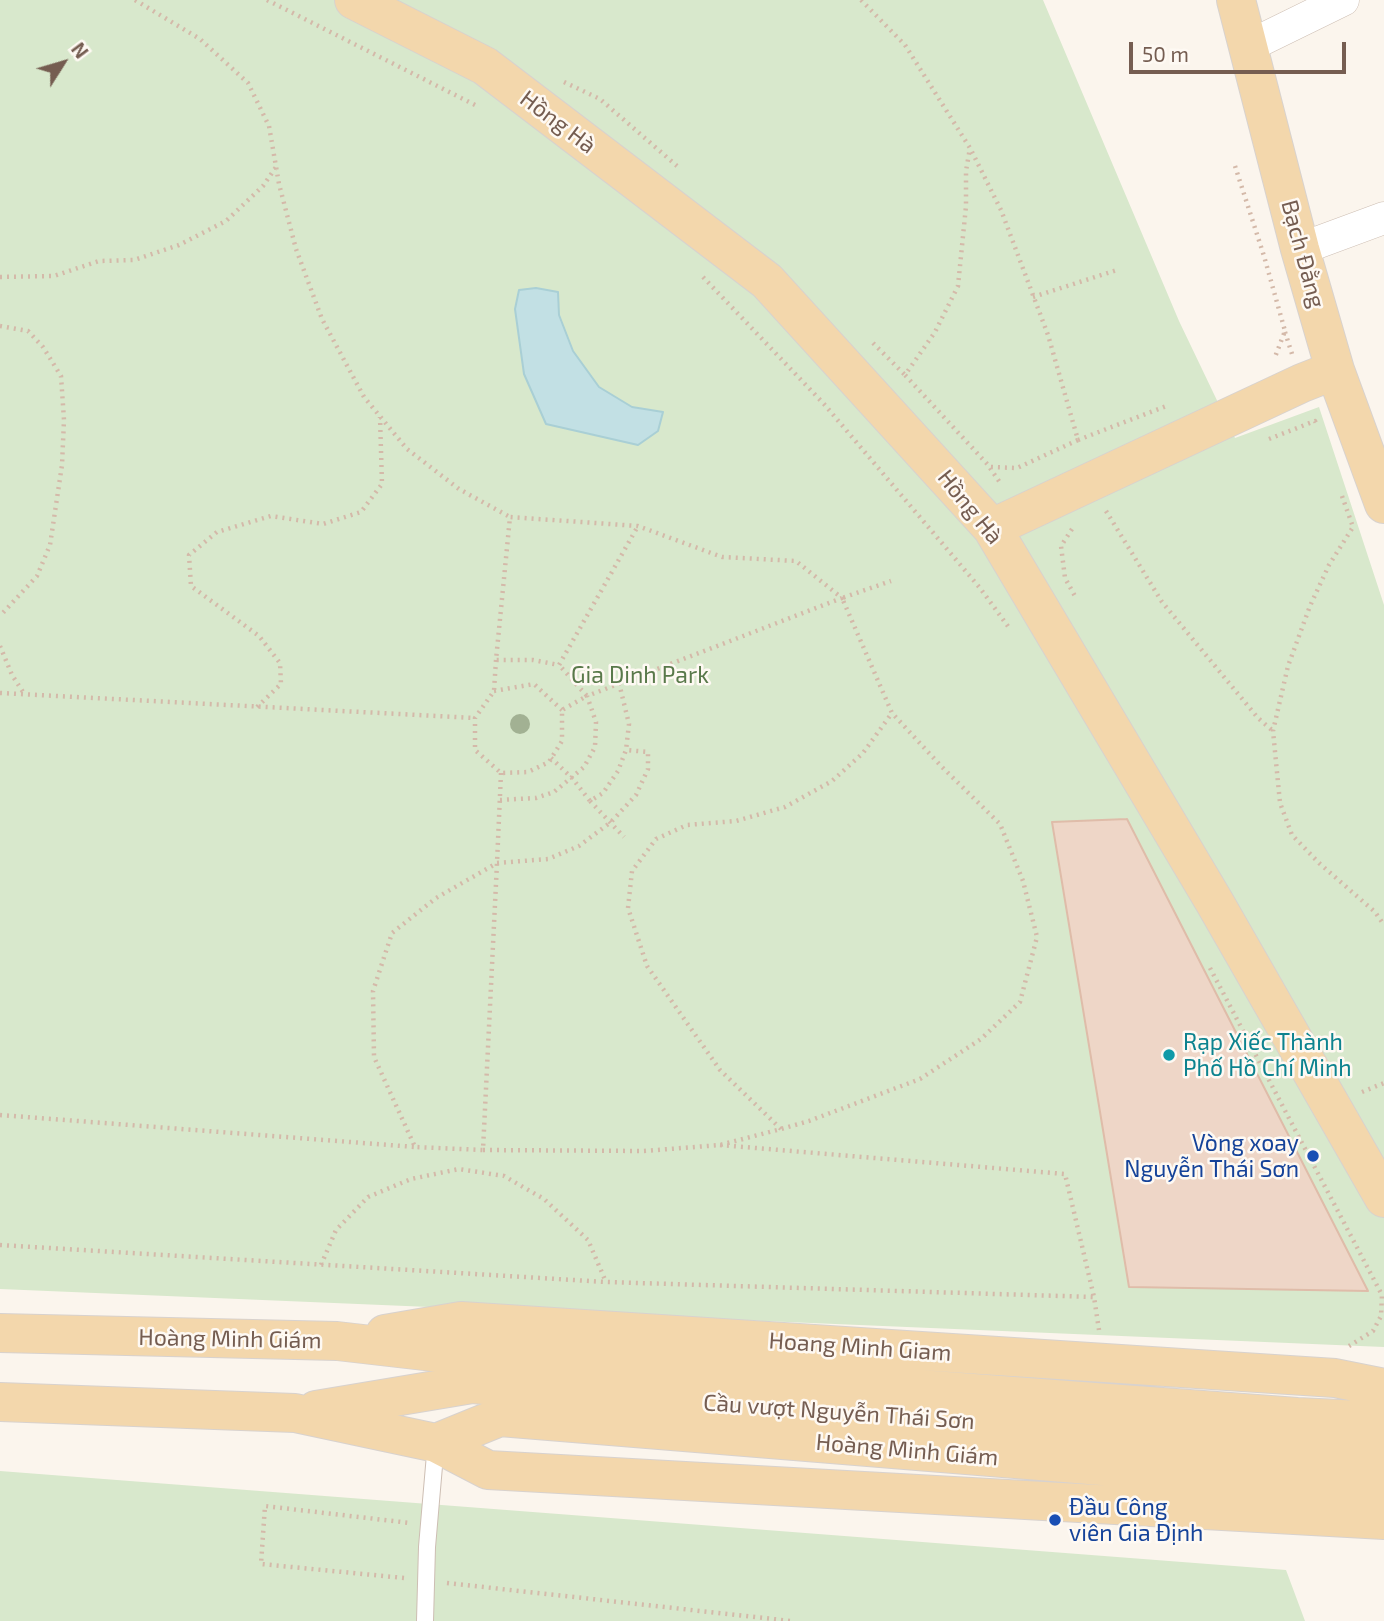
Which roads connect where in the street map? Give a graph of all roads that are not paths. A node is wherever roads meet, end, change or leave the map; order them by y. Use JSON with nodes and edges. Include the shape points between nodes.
{"nodes":[{"id":1,"x":354,"y":0,"type":"edge"},
{"id":2,"x":1236,"y":0,"type":"edge"},
{"id":3,"x":1343,"y":0,"type":"edge"},
{"id":4,"x":1249,"y":46,"type":"junction"},
{"id":5,"x":1384,"y":218,"type":"edge"},
{"id":6,"x":1300,"y":249,"type":"junction"},
{"id":7,"x":1335,"y":370,"type":"junction"},
{"id":8,"x":1384,"y":504,"type":"edge"},
{"id":9,"x":992,"y":528,"type":"junction"},
{"id":10,"x":1384,"y":1198,"type":"edge"},
{"id":11,"x":0,"y":1333,"type":"edge"},
{"id":12,"x":337,"y":1341,"type":"junction"},
{"id":13,"x":466,"y":1370,"type":"junction"},
{"id":14,"x":1384,"y":1388,"type":"edge"},
{"id":15,"x":0,"y":1402,"type":"edge"},
{"id":16,"x":295,"y":1413,"type":"junction"},
{"id":17,"x":1384,"y":1421,"type":"edge"},
{"id":18,"x":436,"y":1443,"type":"junction"},
{"id":19,"x":1384,"y":1453,"type":"edge"},
{"id":20,"x":1384,"y":1489,"type":"edge"},
{"id":21,"x":1384,"y":1520,"type":"edge"},
{"id":22,"x":425,"y":1621,"type":"edge"}],
"edges":[{"from":1,"to":9,"type":"main road","name":"Hồng Hà","via":[[485,66],[767,281]]},
{"from":2,"to":4,"type":"main road","name":"Bạch Đằng"},
{"from":3,"to":4,"type":"street"},
{"from":4,"to":6,"type":"main road","name":"Bạch Đằng"},
{"from":5,"to":6,"type":"street"},
{"from":6,"to":7,"type":"main road","name":"Bạch Đằng"},
{"from":7,"to":8,"type":"main road","name":"Bạch Đằng"},
{"from":7,"to":9,"type":"main road"},
{"from":9,"to":10,"type":"main road","name":"Hồng Hà"},
{"from":11,"to":12,"type":"main road","name":"Hoàng Minh Giám"},
{"from":12,"to":13,"type":"main road","name":"Hoàng Minh Giám"},
{"from":12,"to":14,"type":"main road","name":"Hoang Minh Giam","via":[[461,1321],[1335,1378]]},
{"from":13,"to":16,"type":"main road","name":"Cầu vượt Nguyễn Thái Sơn"},
{"from":13,"to":17,"type":"main road","name":"Cầu vượt Nguyễn Thái Sơn"},
{"from":13,"to":19,"type":"main road","name":"Cầu vượt Nguyễn Thái Sơn"},
{"from":15,"to":16,"type":"main road","name":"Hoàng Minh Giám"},
{"from":16,"to":18,"type":"main road","name":"Hoàng Minh Giám"},
{"from":18,"to":20,"type":"main road","name":"Hoàng Minh Giám","via":[[500,1417]]},
{"from":18,"to":21,"type":"main road","name":"Hoàng Minh Giám","via":[[488,1470]]},
{"from":18,"to":22,"type":"lane"}]}
